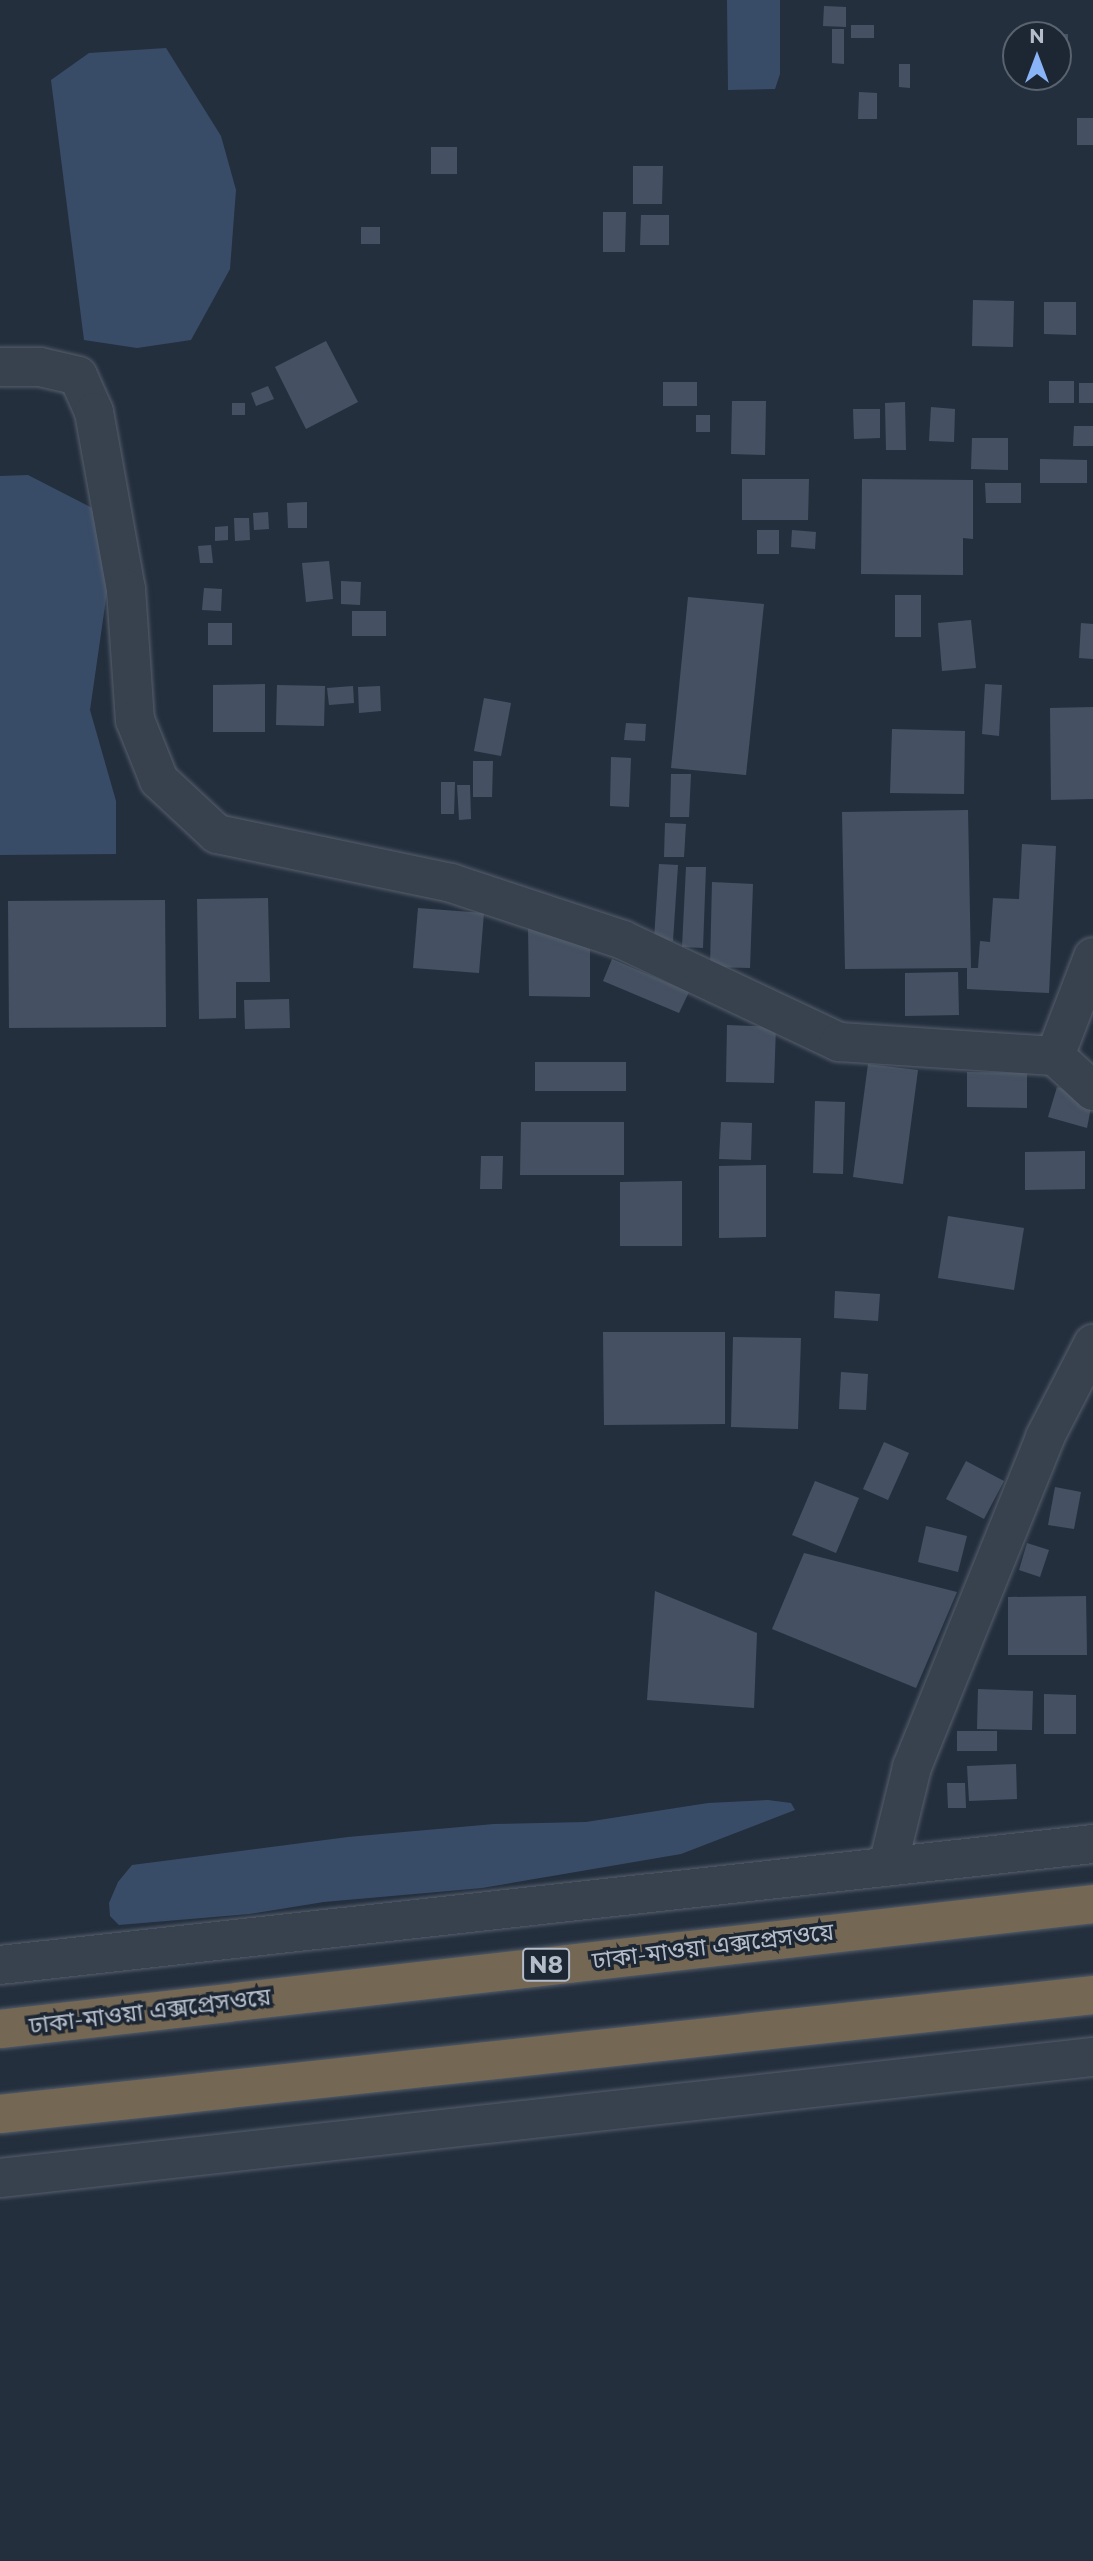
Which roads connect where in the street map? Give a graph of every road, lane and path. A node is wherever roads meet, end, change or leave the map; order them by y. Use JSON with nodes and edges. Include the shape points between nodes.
{"nodes":[{"id":1,"x":0,"y":367,"type":"edge"},
{"id":2,"x":1093,"y":957,"type":"edge"},
{"id":3,"x":1055,"y":1056,"type":"junction"},
{"id":4,"x":1093,"y":1091,"type":"edge"},
{"id":5,"x":1093,"y":1344,"type":"edge"},
{"id":6,"x":1093,"y":1844,"type":"edge"},
{"id":7,"x":888,"y":1865,"type":"junction"},
{"id":8,"x":1093,"y":1905,"type":"edge"},
{"id":9,"x":0,"y":1965,"type":"edge"},
{"id":10,"x":1093,"y":1995,"type":"edge"},
{"id":11,"x":0,"y":2029,"type":"edge"},
{"id":12,"x":1093,"y":2057,"type":"edge"},
{"id":13,"x":0,"y":2114,"type":"edge"},
{"id":14,"x":0,"y":2178,"type":"edge"}],
"edges":[{"from":1,"to":3,"type":"street","via":[[40,367],[78,376],[94,412],[126,589],[135,720],[159,780],[217,834],[451,883],[623,940],[839,1042]]},
{"from":2,"to":3,"type":"street"},
{"from":3,"to":4,"type":"street"},
{"from":5,"to":7,"type":"street","via":[[1045,1437],[912,1767]]},
{"from":6,"to":7,"type":"street"},
{"from":7,"to":9,"type":"street"},
{"from":8,"to":11,"type":"highway","name":"ঢাকা-মাওয়া এক্সপ্রেসওয়ে","number":"N8"},
{"from":10,"to":13,"type":"highway"},
{"from":12,"to":14,"type":"street"}]}
